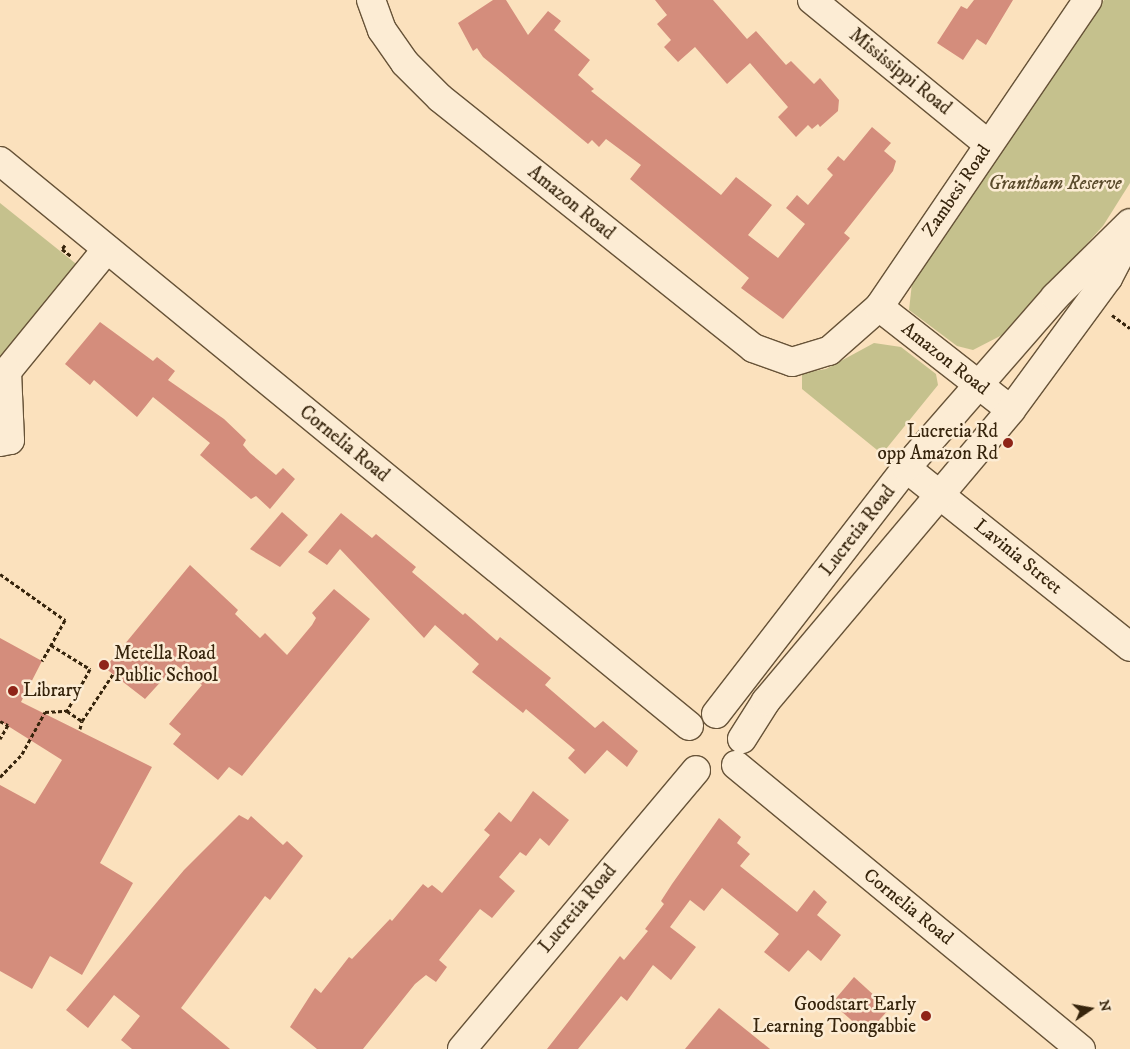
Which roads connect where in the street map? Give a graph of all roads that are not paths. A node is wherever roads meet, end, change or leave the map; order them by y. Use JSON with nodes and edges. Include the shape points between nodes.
{"nodes":[{"id":1,"x":371,"y":0,"type":"edge"},
{"id":2,"x":812,"y":0,"type":"edge"},
{"id":3,"x":1088,"y":0,"type":"edge"},
{"id":4,"x":988,"y":144,"type":"junction"},
{"id":5,"x":0,"y":161,"type":"edge"},
{"id":6,"x":1130,"y":223,"type":"edge"},
{"id":7,"x":1130,"y":236,"type":"edge"},
{"id":8,"x":107,"y":249,"type":"junction"},
{"id":9,"x":880,"y":307,"type":"junction"},
{"id":10,"x":807,"y":361,"type":"joint"},
{"id":11,"x":4,"y":375,"type":"edge"},
{"id":12,"x":979,"y":387,"type":"junction"},
{"id":13,"x":1011,"y":410,"type":"junction"},
{"id":14,"x":0,"y":442,"type":"edge"},
{"id":15,"x":906,"y":468,"type":"junction"},
{"id":16,"x":942,"y":496,"type":"junction"},
{"id":17,"x":1130,"y":647,"type":"edge"},
{"id":18,"x":716,"y":714,"type":"junction"},
{"id":19,"x":689,"y":726,"type":"junction"},
{"id":20,"x":739,"y":752,"type":"junction"},
{"id":21,"x":696,"y":770,"type":"junction"},
{"id":22,"x":462,"y":1049,"type":"edge"},
{"id":23,"x":1081,"y":1049,"type":"edge"}],
"edges":[{"from":1,"to":10,"type":"street","name":"Amazon Road","via":[[382,30],[405,63],[440,98],[753,348],[775,358]]},
{"from":2,"to":4,"type":"street","name":"Mississippi Road"},
{"from":3,"to":4,"type":"street","name":"Zambesi Road"},
{"from":4,"to":9,"type":"street","name":"Zambesi Road"},
{"from":5,"to":8,"type":"street","name":"Cornelia Road"},
{"from":6,"to":12,"type":"street","name":"Lucretia Road","via":[[1055,297]]},
{"from":7,"to":13,"type":"street","name":"Lucretia Road","via":[[1108,278]]},
{"from":8,"to":11,"type":"street"},
{"from":8,"to":19,"type":"street","name":"Cornelia Road"},
{"from":9,"to":10,"type":"street","name":"Zambesi Road","via":[[846,339]]},
{"from":9,"to":12,"type":"street","name":"Amazon Road"},
{"from":11,"to":14,"type":"street","via":[[10,440]]},
{"from":12,"to":13,"type":"street","name":"Amazon Road"},
{"from":12,"to":15,"type":"street","name":"Lucretia Road"},
{"from":13,"to":16,"type":"street","name":"Lucretia Road"},
{"from":15,"to":16,"type":"street","name":"Lavinia Street"},
{"from":15,"to":18,"type":"street","name":"Lucretia Road"},
{"from":16,"to":17,"type":"street","name":"Lavinia Street"},
{"from":16,"to":20,"type":"street","name":"Lucretia Road","via":[[766,702]]},
{"from":18,"to":19,"type":"street","via":[[701,717]]},
{"from":18,"to":20,"type":"street","via":[[735,724]]},
{"from":19,"to":21,"type":"street","via":[[683,742],[684,753]]},
{"from":20,"to":21,"type":"street","via":[[716,774]]},
{"from":20,"to":23,"type":"street","name":"Cornelia Road"},
{"from":21,"to":22,"type":"street","name":"Lucretia Road"}]}
